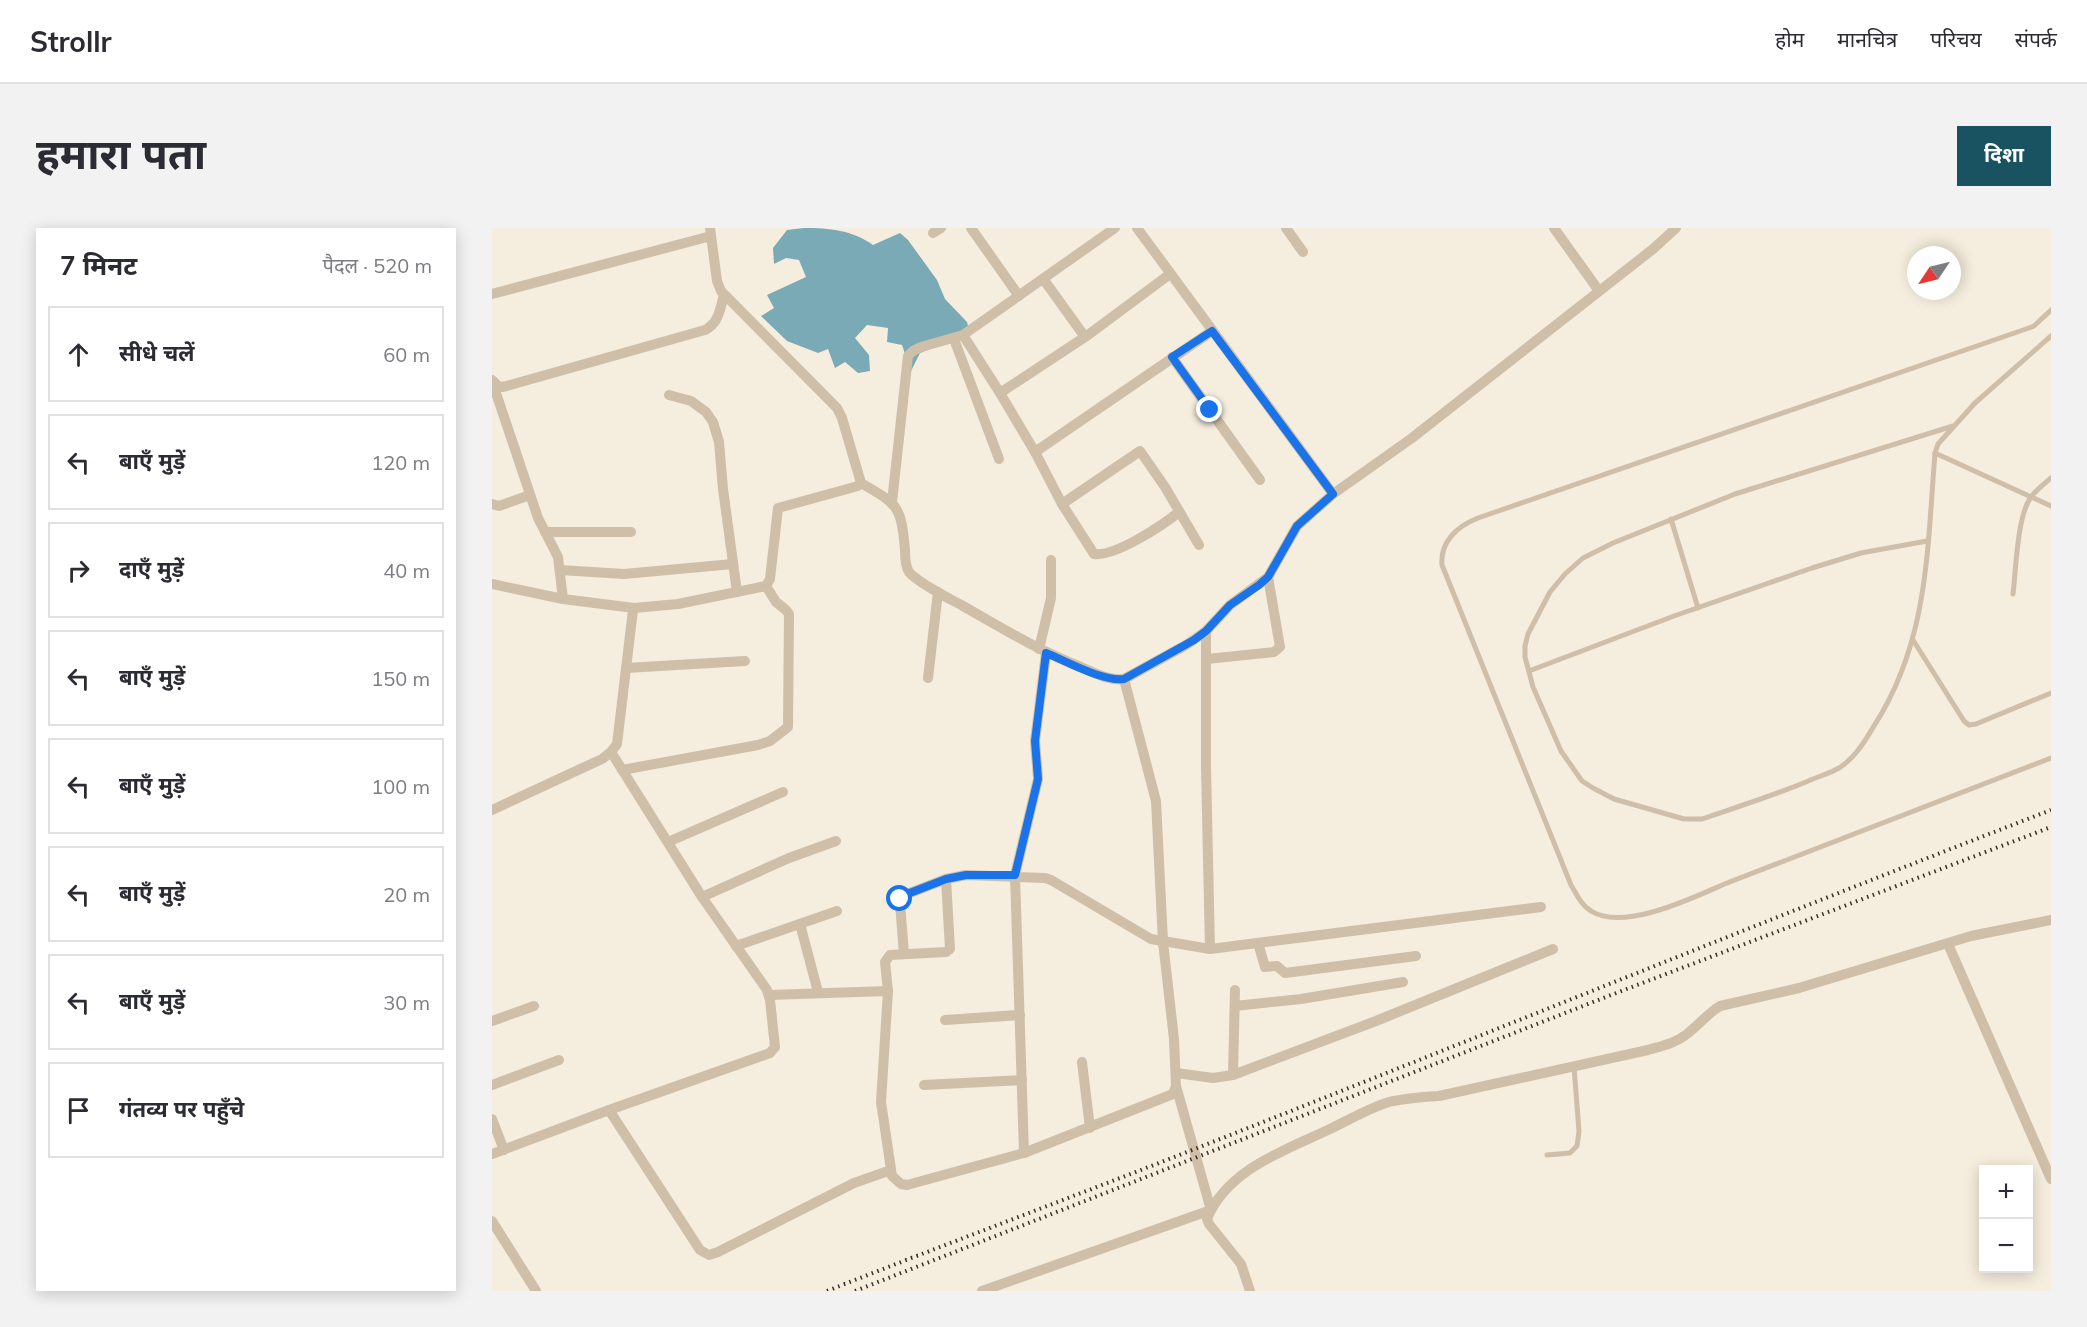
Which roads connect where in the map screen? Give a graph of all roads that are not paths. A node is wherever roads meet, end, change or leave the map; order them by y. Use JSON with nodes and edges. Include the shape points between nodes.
{"nodes":[{"id":1,"x":971,"y":228,"type":"edge"},
{"id":2,"x":1137,"y":228,"type":"edge"},
{"id":3,"x":1286,"y":228,"type":"edge"},
{"id":4,"x":1554,"y":228,"type":"edge"},
{"id":5,"x":1676,"y":228,"type":"edge"},
{"id":6,"x":1111,"y":229,"type":"edge"},
{"id":7,"x":711,"y":232,"type":"edge"},
{"id":8,"x":1303,"y":252,"type":"dead end"},
{"id":9,"x":1170,"y":274,"type":"junction"},
{"id":10,"x":1044,"y":280,"type":"junction"},
{"id":11,"x":1599,"y":291,"type":"junction"},
{"id":12,"x":492,"y":294,"type":"edge"},
{"id":13,"x":724,"y":295,"type":"junction"},
{"id":14,"x":1020,"y":296,"type":"junction"},
{"id":15,"x":2051,"y":310,"type":"edge"},
{"id":16,"x":1212,"y":331,"type":"junction"},
{"id":17,"x":2051,"y":336,"type":"edge"},
{"id":18,"x":958,"y":337,"type":"junction"},
{"id":19,"x":1085,"y":337,"type":"junction"},
{"id":20,"x":1172,"y":357,"type":"junction"},
{"id":21,"x":492,"y":381,"type":"edge"},
{"id":22,"x":1000,"y":393,"type":"junction"},
{"id":23,"x":669,"y":395,"type":"dead end"},
{"id":24,"x":1953,"y":426,"type":"junction"},
{"id":25,"x":1035,"y":452,"type":"junction"},
{"id":26,"x":1935,"y":453,"type":"junction"},
{"id":27,"x":999,"y":459,"type":"dead end"},
{"id":28,"x":2051,"y":478,"type":"edge"},
{"id":29,"x":1260,"y":480,"type":"dead end"},
{"id":30,"x":861,"y":483,"type":"junction"},
{"id":31,"x":1333,"y":494,"type":"junction"},
{"id":32,"x":530,"y":495,"type":"junction"},
{"id":33,"x":2031,"y":497,"type":"junction"},
{"id":34,"x":892,"y":502,"type":"junction"},
{"id":35,"x":492,"y":504,"type":"edge"},
{"id":36,"x":1062,"y":504,"type":"junction"},
{"id":37,"x":2051,"y":506,"type":"edge"},
{"id":38,"x":1179,"y":512,"type":"junction"},
{"id":39,"x":1671,"y":519,"type":"junction"},
{"id":40,"x":545,"y":532,"type":"junction"},
{"id":41,"x":631,"y":532,"type":"dead end"},
{"id":42,"x":1928,"y":541,"type":"junction"},
{"id":43,"x":1199,"y":544,"type":"dead end"},
{"id":44,"x":1052,"y":560,"type":"dead end"},
{"id":45,"x":733,"y":564,"type":"junction"},
{"id":46,"x":560,"y":570,"type":"junction"},
{"id":47,"x":1268,"y":577,"type":"junction"},
{"id":48,"x":492,"y":585,"type":"edge"},
{"id":49,"x":766,"y":586,"type":"junction"},
{"id":50,"x":737,"y":592,"type":"junction"},
{"id":51,"x":938,"y":592,"type":"junction"},
{"id":52,"x":2013,"y":594,"type":"dead end"},
{"id":53,"x":562,"y":599,"type":"junction"},
{"id":54,"x":634,"y":608,"type":"junction"},
{"id":55,"x":1698,"y":608,"type":"junction"},
{"id":56,"x":1206,"y":631,"type":"junction"},
{"id":57,"x":1913,"y":640,"type":"junction"},
{"id":58,"x":1042,"y":651,"type":"junction"},
{"id":59,"x":1207,"y":659,"type":"junction"},
{"id":60,"x":745,"y":660,"type":"dead end"},
{"id":61,"x":626,"y":668,"type":"junction"},
{"id":62,"x":1529,"y":671,"type":"junction"},
{"id":63,"x":928,"y":678,"type":"dead end"},
{"id":64,"x":1124,"y":679,"type":"junction"},
{"id":65,"x":2051,"y":693,"type":"edge"},
{"id":66,"x":611,"y":753,"type":"junction"},
{"id":67,"x":2051,"y":758,"type":"edge"},
{"id":68,"x":622,"y":770,"type":"junction"},
{"id":69,"x":783,"y":792,"type":"dead end"},
{"id":70,"x":492,"y":810,"type":"edge"},
{"id":71,"x":836,"y":841,"type":"dead end"},
{"id":72,"x":668,"y":842,"type":"junction"},
{"id":73,"x":1015,"y":875,"type":"junction"},
{"id":74,"x":946,"y":879,"type":"junction"},
{"id":75,"x":702,"y":897,"type":"junction"},
{"id":76,"x":1541,"y":907,"type":"dead end"},
{"id":77,"x":837,"y":911,"type":"dead end"},
{"id":78,"x":2051,"y":920,"type":"edge"},
{"id":79,"x":800,"y":924,"type":"junction"},
{"id":80,"x":1163,"y":942,"type":"junction"},
{"id":81,"x":1258,"y":943,"type":"junction"},
{"id":82,"x":1948,"y":944,"type":"junction"},
{"id":83,"x":736,"y":945,"type":"junction"},
{"id":84,"x":1210,"y":949,"type":"junction"},
{"id":85,"x":1553,"y":949,"type":"dead end"},
{"id":86,"x":904,"y":954,"type":"junction"},
{"id":87,"x":1416,"y":956,"type":"dead end"},
{"id":88,"x":1403,"y":982,"type":"dead end"},
{"id":89,"x":1235,"y":990,"type":"dead end"},
{"id":90,"x":819,"y":992,"type":"junction"},
{"id":91,"x":888,"y":992,"type":"junction"},
{"id":92,"x":768,"y":995,"type":"junction"},
{"id":93,"x":534,"y":1005,"type":"dead end"},
{"id":94,"x":1234,"y":1006,"type":"junction"},
{"id":95,"x":1020,"y":1015,"type":"junction"},
{"id":96,"x":945,"y":1020,"type":"dead end"},
{"id":97,"x":492,"y":1021,"type":"edge"},
{"id":98,"x":559,"y":1060,"type":"dead end"},
{"id":99,"x":1083,"y":1062,"type":"dead end"},
{"id":100,"x":1575,"y":1067,"type":"junction"},
{"id":101,"x":1176,"y":1073,"type":"junction"},
{"id":102,"x":1233,"y":1075,"type":"junction"},
{"id":103,"x":1022,"y":1080,"type":"junction"},
{"id":104,"x":492,"y":1085,"type":"edge"},
{"id":105,"x":924,"y":1085,"type":"dead end"},
{"id":106,"x":1176,"y":1086,"type":"junction"},
{"id":107,"x":609,"y":1110,"type":"junction"},
{"id":108,"x":492,"y":1119,"type":"edge"},
{"id":109,"x":1090,"y":1128,"type":"junction"},
{"id":110,"x":504,"y":1150,"type":"junction"},
{"id":111,"x":1024,"y":1153,"type":"junction"},
{"id":112,"x":492,"y":1154,"type":"edge"},
{"id":113,"x":1547,"y":1155,"type":"dead end"},
{"id":114,"x":891,"y":1170,"type":"junction"},
{"id":115,"x":2051,"y":1179,"type":"edge"},
{"id":116,"x":1211,"y":1210,"type":"junction"},
{"id":117,"x":492,"y":1221,"type":"edge"},
{"id":118,"x":536,"y":1291,"type":"edge"},
{"id":119,"x":982,"y":1291,"type":"edge"},
{"id":120,"x":1250,"y":1291,"type":"edge"}],
"edges":[{"from":1,"to":14,"type":"street"},
{"from":2,"to":9,"type":"street"},
{"from":3,"to":8,"type":"street"},
{"from":4,"to":11,"type":"street"},
{"from":5,"to":11,"type":"street"},
{"from":6,"to":10,"type":"street"},
{"from":7,"to":12,"type":"street"},
{"from":7,"to":13,"type":"street","via":[[717,281]]},
{"from":9,"to":16,"type":"street"},
{"from":9,"to":19,"type":"street"},
{"from":10,"to":14,"type":"street"},
{"from":10,"to":19,"type":"street"},
{"from":11,"to":31,"type":"street","via":[[1412,438]]},
{"from":13,"to":21,"type":"street","via":[[716,321],[705,330],[503,387]]},
{"from":13,"to":30,"type":"street","via":[[837,408]]},
{"from":14,"to":18,"type":"street"},
{"from":15,"to":67,"type":"lane","via":[[2026,329],[1462,524],[1441,557],[1571,885],[1582,904],[1602,916],[1629,917],[1682,902]]},
{"from":16,"to":20,"type":"street"},
{"from":16,"to":31,"type":"street"},
{"from":17,"to":24,"type":"lane"},
{"from":18,"to":22,"type":"street"},
{"from":18,"to":27,"type":"street"},
{"from":18,"to":34,"type":"street","via":[[921,346],[908,356]]},
{"from":19,"to":22,"type":"street"},
{"from":20,"to":25,"type":"street"},
{"from":20,"to":29,"type":"street"},
{"from":21,"to":32,"type":"street"},
{"from":22,"to":25,"type":"street"},
{"from":23,"to":45,"type":"street","via":[[691,402],[713,422],[719,442]]},
{"from":24,"to":26,"type":"lane"},
{"from":24,"to":39,"type":"lane","via":[[1735,494]]},
{"from":25,"to":36,"type":"street"},
{"from":26,"to":33,"type":"lane"},
{"from":26,"to":42,"type":"lane"},
{"from":28,"to":33,"type":"lane"},
{"from":30,"to":34,"type":"street"},
{"from":30,"to":49,"type":"street","via":[[778,508]]},
{"from":31,"to":47,"type":"street","via":[[1297,526]]},
{"from":32,"to":35,"type":"street","via":[[499,506]]},
{"from":32,"to":40,"type":"street"},
{"from":33,"to":37,"type":"lane"},
{"from":33,"to":52,"type":"lane","via":[[2020,534]]},
{"from":34,"to":51,"type":"street","via":[[902,520],[908,569]]},
{"from":36,"to":38,"type":"street","via":[[1092,551],[1098,554],[1132,541]]},
{"from":36,"to":38,"type":"street","via":[[1140,451]]},
{"from":38,"to":43,"type":"street"},
{"from":39,"to":55,"type":"lane"},
{"from":39,"to":62,"type":"lane","via":[[1583,558],[1564,574],[1528,634],[1525,657]]},
{"from":40,"to":41,"type":"street"},
{"from":40,"to":46,"type":"street"},
{"from":42,"to":55,"type":"lane","via":[[1861,553]]},
{"from":42,"to":57,"type":"lane","via":[[1923,596]]},
{"from":44,"to":58,"type":"street","via":[[1051,598]]},
{"from":45,"to":46,"type":"street","via":[[624,574]]},
{"from":45,"to":50,"type":"street"},
{"from":46,"to":53,"type":"street"},
{"from":47,"to":56,"type":"street","via":[[1230,605]]},
{"from":47,"to":59,"type":"street","via":[[1278,650]]},
{"from":48,"to":53,"type":"street"},
{"from":49,"to":50,"type":"street"},
{"from":49,"to":68,"type":"street","via":[[789,614],[788,727],[758,745]]},
{"from":50,"to":54,"type":"street"},
{"from":51,"to":58,"type":"street"},
{"from":51,"to":63,"type":"street"},
{"from":53,"to":54,"type":"street"},
{"from":54,"to":61,"type":"street"},
{"from":55,"to":62,"type":"lane"},
{"from":56,"to":59,"type":"street"},
{"from":56,"to":64,"type":"street"},
{"from":57,"to":62,"type":"lane","via":[[1886,707],[1863,745],[1840,768],[1702,819],[1684,819],[1614,799],[1582,781],[1561,751]]},
{"from":57,"to":65,"type":"lane","via":[[1969,725]]},
{"from":58,"to":64,"type":"street","via":[[1114,680]]},
{"from":58,"to":73,"type":"street","via":[[1035,741],[1038,779]]},
{"from":59,"to":84,"type":"street"},
{"from":60,"to":61,"type":"street"},
{"from":61,"to":66,"type":"street","via":[[616,744]]},
{"from":64,"to":80,"type":"street","via":[[1156,801]]},
{"from":66,"to":68,"type":"street"},
{"from":66,"to":70,"type":"street"},
{"from":68,"to":72,"type":"street"},
{"from":69,"to":72,"type":"street"},
{"from":71,"to":75,"type":"street"},
{"from":72,"to":75,"type":"street"},
{"from":73,"to":74,"type":"street"},
{"from":73,"to":80,"type":"street","via":[[1052,880],[1151,939]]},
{"from":73,"to":95,"type":"street"},
{"from":74,"to":86,"type":"street","via":[[900,899]]},
{"from":74,"to":86,"type":"street","via":[[951,948],[946,952]]},
{"from":75,"to":83,"type":"street"},
{"from":76,"to":81,"type":"street"},
{"from":77,"to":79,"type":"street"},
{"from":78,"to":82,"type":"street"},
{"from":79,"to":83,"type":"street"},
{"from":79,"to":90,"type":"street"},
{"from":80,"to":84,"type":"street"},
{"from":80,"to":101,"type":"street"},
{"from":81,"to":84,"type":"street"},
{"from":81,"to":87,"type":"street","via":[[1265,967],[1277,966],[1285,973]]},
{"from":82,"to":100,"type":"street","via":[[1799,988],[1720,1006],[1676,1041]]},
{"from":82,"to":115,"type":"street"},
{"from":83,"to":92,"type":"street"},
{"from":85,"to":102,"type":"street"},
{"from":86,"to":91,"type":"street","via":[[886,959]]},
{"from":88,"to":94,"type":"street"},
{"from":89,"to":94,"type":"street"},
{"from":90,"to":91,"type":"street"},
{"from":90,"to":92,"type":"street"},
{"from":91,"to":114,"type":"street","via":[[881,1102]]},
{"from":92,"to":107,"type":"street","via":[[775,1047],[770,1053]]},
{"from":93,"to":97,"type":"street"},
{"from":94,"to":102,"type":"street"},
{"from":95,"to":96,"type":"street"},
{"from":95,"to":103,"type":"street"},
{"from":98,"to":104,"type":"street"},
{"from":99,"to":109,"type":"street"},
{"from":100,"to":113,"type":"lane","via":[[1577,1146],[1570,1153]]},
{"from":100,"to":116,"type":"street","via":[[1439,1096],[1386,1103],[1269,1157],[1221,1194]]},
{"from":101,"to":102,"type":"street","via":[[1214,1078]]},
{"from":101,"to":106,"type":"street"},
{"from":103,"to":105,"type":"street"},
{"from":103,"to":111,"type":"street"},
{"from":106,"to":109,"type":"street","via":[[1166,1098]]},
{"from":106,"to":116,"type":"street"},
{"from":107,"to":110,"type":"street"},
{"from":107,"to":114,"type":"street","via":[[700,1250],[709,1255],[854,1183]]},
{"from":108,"to":110,"type":"street"},
{"from":109,"to":111,"type":"street"},
{"from":110,"to":112,"type":"street"},
{"from":111,"to":114,"type":"street","via":[[907,1185],[892,1176]]},
{"from":116,"to":119,"type":"street"},
{"from":116,"to":120,"type":"street","via":[[1209,1224],[1241,1264]]},
{"from":117,"to":118,"type":"street"}]}
